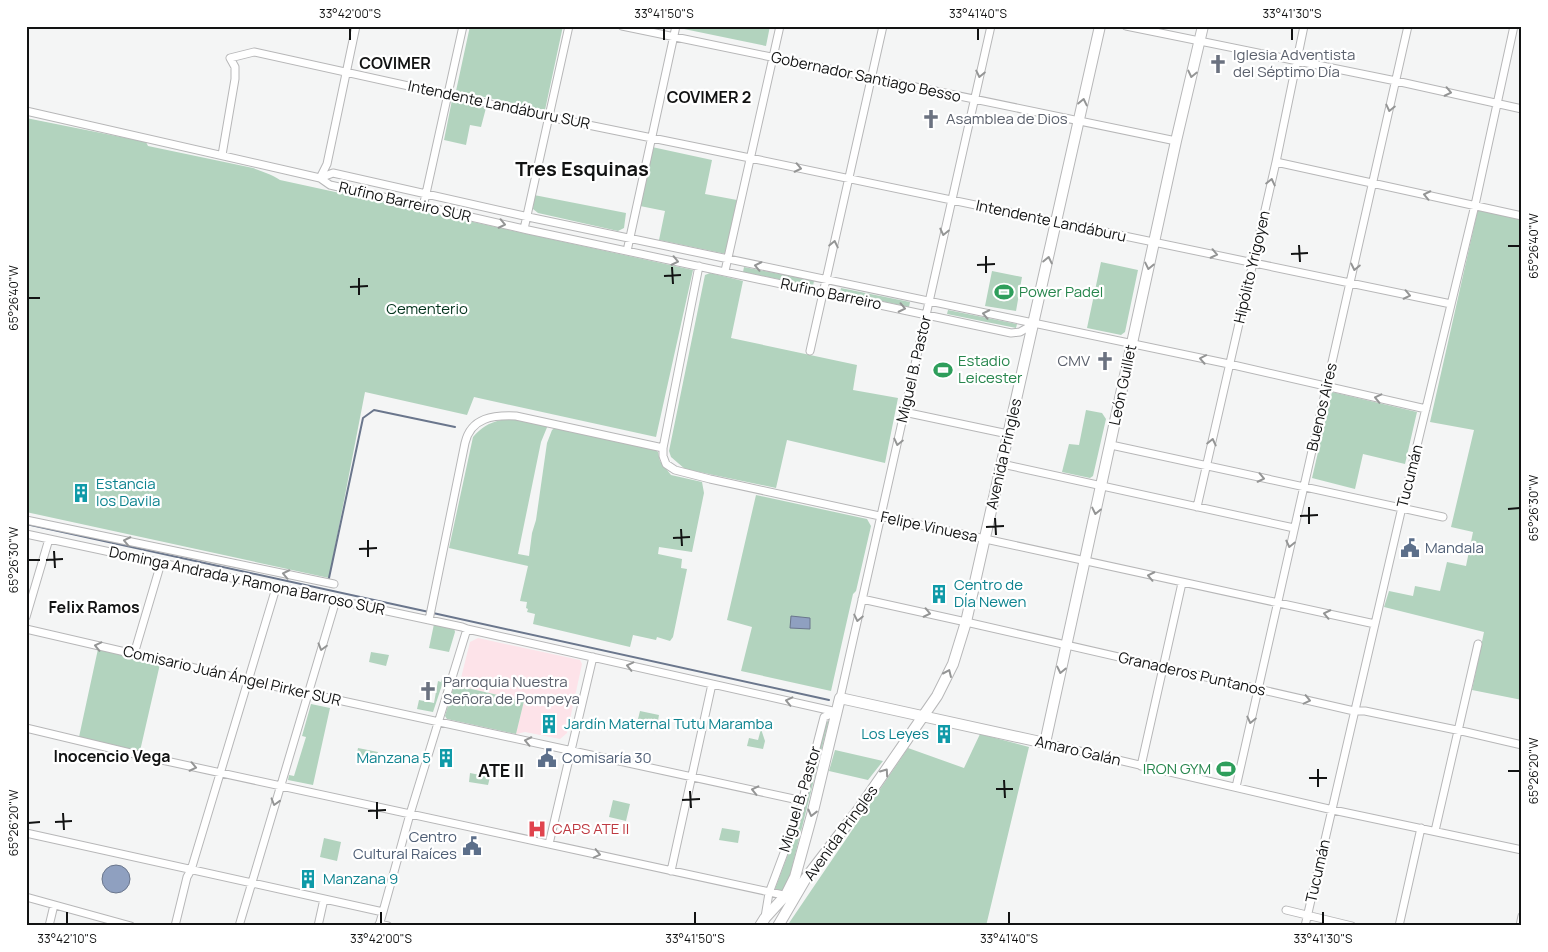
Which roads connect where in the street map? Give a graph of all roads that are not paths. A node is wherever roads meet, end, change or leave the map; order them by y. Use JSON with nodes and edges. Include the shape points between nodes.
{"nodes":[{"id":1,"x":356,"y":26,"type":"edge"},
{"id":2,"x":463,"y":26,"type":"edge"},
{"id":3,"x":568,"y":26,"type":"edge"},
{"id":4,"x":622,"y":26,"type":"edge"},
{"id":5,"x":676,"y":26,"type":"edge"},
{"id":6,"x":780,"y":26,"type":"edge"},
{"id":7,"x":883,"y":26,"type":"edge"},
{"id":8,"x":991,"y":26,"type":"edge"},
{"id":9,"x":1100,"y":26,"type":"edge"},
{"id":10,"x":1126,"y":26,"type":"edge"},
{"id":11,"x":1203,"y":26,"type":"edge"},
{"id":12,"x":1304,"y":26,"type":"edge"},
{"id":13,"x":1408,"y":26,"type":"edge"},
{"id":14,"x":1514,"y":26,"type":"edge"},
{"id":15,"x":673,"y":36,"type":"junction"},
{"id":16,"x":1200,"y":41,"type":"junction"},
{"id":17,"x":773,"y":58,"type":"junction"},
{"id":18,"x":1297,"y":61,"type":"junction"},
{"id":19,"x":346,"y":71,"type":"junction"},
{"id":20,"x":871,"y":78,"type":"junction"},
{"id":21,"x":1396,"y":81,"type":"junction"},
{"id":22,"x":448,"y":94,"type":"junction"},
{"id":23,"x":975,"y":99,"type":"junction"},
{"id":24,"x":1497,"y":103,"type":"junction"},
{"id":25,"x":1522,"y":109,"type":"edge"},
{"id":26,"x":26,"y":111,"type":"edge"},
{"id":27,"x":548,"y":118,"type":"junction"},
{"id":28,"x":1079,"y":121,"type":"junction"},
{"id":29,"x":651,"y":138,"type":"junction"},
{"id":30,"x":1176,"y":141,"type":"junction"},
{"id":31,"x":222,"y":155,"type":"junction"},
{"id":32,"x":750,"y":158,"type":"junction"},
{"id":33,"x":1276,"y":162,"type":"junction"},
{"id":34,"x":320,"y":178,"type":"junction"},
{"id":35,"x":849,"y":178,"type":"junction"},
{"id":36,"x":1373,"y":184,"type":"junction"},
{"id":37,"x":426,"y":194,"type":"junction"},
{"id":38,"x":951,"y":200,"type":"junction"},
{"id":39,"x":1475,"y":205,"type":"junction"},
{"id":40,"x":422,"y":207,"type":"junction"},
{"id":41,"x":1522,"y":216,"type":"edge"},
{"id":42,"x":526,"y":217,"type":"junction"},
{"id":43,"x":1056,"y":222,"type":"junction"},
{"id":44,"x":524,"y":229,"type":"junction"},
{"id":45,"x":630,"y":239,"type":"junction"},
{"id":46,"x":1154,"y":242,"type":"junction"},
{"id":47,"x":627,"y":251,"type":"junction"},
{"id":48,"x":727,"y":259,"type":"junction"},
{"id":49,"x":1252,"y":262,"type":"junction"},
{"id":50,"x":699,"y":266,"type":"junction"},
{"id":51,"x":725,"y":271,"type":"junction"},
{"id":52,"x":826,"y":280,"type":"junction"},
{"id":53,"x":1351,"y":283,"type":"junction"},
{"id":54,"x":823,"y":292,"type":"junction"},
{"id":55,"x":928,"y":302,"type":"junction"},
{"id":56,"x":1451,"y":304,"type":"junction"},
{"id":57,"x":927,"y":314,"type":"junction"},
{"id":58,"x":1034,"y":324,"type":"junction"},
{"id":59,"x":1132,"y":345,"type":"junction"},
{"id":60,"x":810,"y":351,"type":"dead end"},
{"id":61,"x":1229,"y":364,"type":"junction"},
{"id":62,"x":1327,"y":386,"type":"junction"},
{"id":63,"x":1426,"y":409,"type":"junction"},
{"id":64,"x":904,"y":412,"type":"junction"},
{"id":65,"x":1008,"y":434,"type":"junction"},
{"id":66,"x":1110,"y":445,"type":"junction"},
{"id":67,"x":663,"y":448,"type":"junction"},
{"id":68,"x":1002,"y":464,"type":"junction"},
{"id":69,"x":1206,"y":466,"type":"junction"},
{"id":70,"x":1102,"y":486,"type":"junction"},
{"id":71,"x":1303,"y":487,"type":"junction"},
{"id":72,"x":1198,"y":507,"type":"junction"},
{"id":73,"x":1402,"y":508,"type":"junction"},
{"id":74,"x":881,"y":517,"type":"junction"},
{"id":75,"x":1443,"y":518,"type":"dead end"},
{"id":76,"x":26,"y":520,"type":"edge"},
{"id":77,"x":1294,"y":528,"type":"junction"},
{"id":78,"x":26,"y":534,"type":"edge"},
{"id":79,"x":49,"y":539,"type":"junction"},
{"id":80,"x":985,"y":539,"type":"junction"},
{"id":81,"x":1085,"y":562,"type":"junction"},
{"id":82,"x":161,"y":563,"type":"junction"},
{"id":83,"x":1182,"y":583,"type":"junction"},
{"id":84,"x":334,"y":584,"type":"dead end"},
{"id":85,"x":276,"y":588,"type":"junction"},
{"id":86,"x":862,"y":599,"type":"junction"},
{"id":87,"x":336,"y":600,"type":"junction"},
{"id":88,"x":1277,"y":604,"type":"junction"},
{"id":89,"x":26,"y":617,"type":"edge"},
{"id":90,"x":429,"y":620,"type":"junction"},
{"id":91,"x":966,"y":622,"type":"junction"},
{"id":92,"x":1374,"y":624,"type":"junction"},
{"id":93,"x":26,"y":629,"type":"edge"},
{"id":94,"x":467,"y":629,"type":"junction"},
{"id":95,"x":1478,"y":644,"type":"dead end"},
{"id":96,"x":1066,"y":645,"type":"junction"},
{"id":97,"x":134,"y":654,"type":"junction"},
{"id":98,"x":593,"y":657,"type":"junction"},
{"id":99,"x":1163,"y":667,"type":"junction"},
{"id":100,"x":248,"y":680,"type":"junction"},
{"id":101,"x":712,"y":684,"type":"junction"},
{"id":102,"x":1258,"y":689,"type":"junction"},
{"id":103,"x":308,"y":693,"type":"junction"},
{"id":104,"x":840,"y":698,"type":"junction"},
{"id":105,"x":1354,"y":711,"type":"junction"},
{"id":106,"x":837,"y":712,"type":"junction"},
{"id":107,"x":925,"y":716,"type":"junction"},
{"id":108,"x":438,"y":722,"type":"junction"},
{"id":109,"x":26,"y":728,"type":"edge"},
{"id":110,"x":1458,"y":730,"type":"junction"},
{"id":111,"x":1045,"y":743,"type":"junction"},
{"id":112,"x":1522,"y":745,"type":"edge"},
{"id":113,"x":572,"y":751,"type":"junction"},
{"id":114,"x":1141,"y":766,"type":"junction"},
{"id":115,"x":219,"y":772,"type":"junction"},
{"id":116,"x":692,"y":776,"type":"junction"},
{"id":117,"x":280,"y":785,"type":"junction"},
{"id":118,"x":1236,"y":787,"type":"junction"},
{"id":119,"x":802,"y":801,"type":"junction"},
{"id":120,"x":1332,"y":810,"type":"junction"},
{"id":121,"x":410,"y":814,"type":"junction"},
{"id":122,"x":1421,"y":828,"type":"junction"},
{"id":123,"x":1435,"y":831,"type":"junction"},
{"id":124,"x":26,"y":833,"type":"edge"},
{"id":125,"x":549,"y":844,"type":"junction"},
{"id":126,"x":1522,"y":850,"type":"edge"},
{"id":127,"x":191,"y":870,"type":"junction"},
{"id":128,"x":671,"y":871,"type":"junction"},
{"id":129,"x":251,"y":883,"type":"junction"},
{"id":130,"x":769,"y":893,"type":"junction"},
{"id":131,"x":791,"y":896,"type":"junction"},
{"id":132,"x":26,"y":897,"type":"edge"},
{"id":133,"x":324,"y":900,"type":"junction"},
{"id":134,"x":54,"y":905,"type":"junction"},
{"id":135,"x":1286,"y":910,"type":"dead end"},
{"id":136,"x":383,"y":912,"type":"junction"},
{"id":137,"x":1308,"y":915,"type":"junction"},
{"id":138,"x":1522,"y":916,"type":"edge"},
{"id":139,"x":762,"y":922,"type":"edge"},
{"id":140,"x":379,"y":925,"type":"edge"},
{"id":141,"x":49,"y":926,"type":"edge"},
{"id":142,"x":131,"y":926,"type":"edge"},
{"id":143,"x":175,"y":926,"type":"edge"},
{"id":144,"x":239,"y":926,"type":"edge"},
{"id":145,"x":318,"y":926,"type":"edge"},
{"id":146,"x":388,"y":926,"type":"edge"},
{"id":147,"x":778,"y":926,"type":"edge"},
{"id":148,"x":1305,"y":926,"type":"edge"},
{"id":149,"x":1352,"y":926,"type":"edge"},
{"id":150,"x":1399,"y":926,"type":"edge"},
{"id":151,"x":1520,"y":926,"type":"edge"}],
"edges":[{"from":1,"to":19,"type":"street"},
{"from":2,"to":22,"type":"street"},
{"from":3,"to":27,"type":"street"},
{"from":4,"to":15,"type":"street","name":"Gobernador Santiago Besso"},
{"from":5,"to":15,"type":"street"},
{"from":6,"to":17,"type":"street"},
{"from":7,"to":20,"type":"street"},
{"from":8,"to":23,"type":"street","name":"Miguel B. Pastor","one_way":true},
{"from":28,"to":9,"type":"street","name":"Avenida Pringles","one_way":true},
{"from":10,"to":16,"type":"street"},
{"from":11,"to":16,"type":"street","name":"León Guillet"},
{"from":12,"to":18,"type":"street","name":"Hipólito Yrigoyen"},
{"from":13,"to":21,"type":"street","name":"Buenos Aires"},
{"from":14,"to":24,"type":"street","name":"Tucumán"},
{"from":15,"to":17,"type":"street","name":"Gobernador Santiago Besso"},
{"from":15,"to":29,"type":"street"},
{"from":16,"to":18,"type":"street"},
{"from":16,"to":30,"type":"street","name":"León Guillet","one_way":true},
{"from":17,"to":20,"type":"street","name":"Gobernador Santiago Besso"},
{"from":17,"to":32,"type":"street"},
{"from":18,"to":21,"type":"street"},
{"from":18,"to":33,"type":"street","name":"Hipólito Yrigoyen"},
{"from":19,"to":22,"type":"street","name":"Intendente Landáburu SUR"},
{"from":19,"to":31,"type":"street","name":"Intendente Landáburu SUR","via":[[254,52],[230,58],[235,67],[235,78]]},
{"from":19,"to":34,"type":"street","via":[[327,164]]},
{"from":20,"to":23,"type":"street","name":"Gobernador Santiago Besso"},
{"from":20,"to":35,"type":"street"},
{"from":21,"to":24,"type":"street","one_way":true},
{"from":21,"to":36,"type":"street","name":"Buenos Aires","one_way":true},
{"from":22,"to":27,"type":"street","name":"Intendente Landáburu SUR"},
{"from":22,"to":37,"type":"street"},
{"from":23,"to":28,"type":"street","name":"Gobernador Santiago Besso"},
{"from":23,"to":38,"type":"street","name":"Miguel B. Pastor"},
{"from":24,"to":25,"type":"street"},
{"from":24,"to":39,"type":"street","name":"Tucumán"},
{"from":26,"to":31,"type":"street"},
{"from":27,"to":29,"type":"street","name":"Intendente Landáburu SUR"},
{"from":27,"to":42,"type":"street"},
{"from":28,"to":30,"type":"street","name":"Gobernador Santiago Besso"},
{"from":28,"to":43,"type":"street","name":"Avenida Pringles"},
{"from":29,"to":32,"type":"street","name":"Intendente Landáburu"},
{"from":29,"to":45,"type":"street"},
{"from":30,"to":46,"type":"street","name":"León Guillet"},
{"from":31,"to":34,"type":"street"},
{"from":32,"to":35,"type":"street","name":"Intendente Landáburu","one_way":true},
{"from":32,"to":48,"type":"street"},
{"from":33,"to":36,"type":"street"},
{"from":49,"to":33,"type":"street","name":"Hipólito Yrigoyen","one_way":true},
{"from":34,"to":37,"type":"street","name":"Rufino Barreiro SUR","via":[[333,173]]},
{"from":34,"to":40,"type":"street","name":"Rufino Barreiro SUR","via":[[330,185]]},
{"from":35,"to":38,"type":"street","name":"Intendente Landáburu"},
{"from":52,"to":35,"type":"street","one_way":true},
{"from":39,"to":36,"type":"street","one_way":true},
{"from":36,"to":53,"type":"street","name":"Buenos Aires","one_way":true},
{"from":37,"to":40,"type":"street"},
{"from":37,"to":42,"type":"street","name":"Rufino Barreiro SUR"},
{"from":38,"to":43,"type":"street","name":"Intendente Landáburu"},
{"from":38,"to":55,"type":"street","name":"Miguel B. Pastor","one_way":true},
{"from":39,"to":41,"type":"street"},
{"from":39,"to":56,"type":"street","name":"Tucumán"},
{"from":40,"to":44,"type":"street","name":"Rufino Barreiro SUR","one_way":true},
{"from":42,"to":44,"type":"street"},
{"from":42,"to":45,"type":"street","name":"Rufino Barreiro SUR"},
{"from":43,"to":46,"type":"street","name":"Intendente Landáburu"},
{"from":58,"to":43,"type":"street","name":"Avenida Pringles","one_way":true},
{"from":44,"to":47,"type":"street","name":"Rufino Barreiro SUR"},
{"from":45,"to":47,"type":"street"},
{"from":45,"to":48,"type":"street","name":"Rufino Barreiro"},
{"from":46,"to":49,"type":"street","name":"Intendente Landáburu","one_way":true},
{"from":46,"to":59,"type":"street","name":"León Guillet","one_way":true},
{"from":47,"to":50,"type":"street","name":"Rufino Barreiro","one_way":true},
{"from":48,"to":51,"type":"street"},
{"from":52,"to":48,"type":"street","name":"Rufino Barreiro","one_way":true},
{"from":49,"to":53,"type":"street","name":"Intendente Landáburu"},
{"from":49,"to":61,"type":"street","name":"Hipólito Yrigoyen"},
{"from":50,"to":51,"type":"street","name":"Rufino Barreiro"},
{"from":50,"to":67,"type":"street"},
{"from":51,"to":54,"type":"street","name":"Rufino Barreiro"},
{"from":52,"to":54,"type":"street"},
{"from":52,"to":55,"type":"street","name":"Rufino Barreiro"},
{"from":53,"to":56,"type":"street","name":"Intendente Landáburu","one_way":true},
{"from":53,"to":62,"type":"street","name":"Buenos Aires"},
{"from":54,"to":57,"type":"street","name":"Rufino Barreiro","one_way":true},
{"from":54,"to":60,"type":"street"},
{"from":55,"to":57,"type":"street","name":"Miguel B. Pastor"},
{"from":58,"to":55,"type":"street","name":"Rufino Barreiro","one_way":true},
{"from":56,"to":63,"type":"street","name":"Tucumán"},
{"from":57,"to":58,"type":"street","name":"Rufino Barreiro","via":[[1011,333]]},
{"from":57,"to":64,"type":"street","name":"Miguel B. Pastor"},
{"from":58,"to":59,"type":"street","name":"Rufino Barreiro"},
{"from":58,"to":65,"type":"street","name":"Avenida Pringles"},
{"from":61,"to":59,"type":"street","name":"Rufino Barreiro","one_way":true},
{"from":59,"to":66,"type":"street","name":"León Guillet"},
{"from":61,"to":62,"type":"street","name":"Rufino Barreiro"},
{"from":69,"to":61,"type":"street","name":"Hipólito Yrigoyen","one_way":true},
{"from":63,"to":62,"type":"street","name":"Rufino Barreiro","one_way":true},
{"from":62,"to":71,"type":"street","name":"Buenos Aires"},
{"from":63,"to":73,"type":"street","name":"Tucumán"},
{"from":64,"to":65,"type":"street"},
{"from":64,"to":74,"type":"street","name":"Miguel B. Pastor","one_way":true},
{"from":65,"to":68,"type":"street","name":"Avenida Pringles"},
{"from":66,"to":69,"type":"street"},
{"from":66,"to":70,"type":"street","name":"León Guillet"},
{"from":67,"to":74,"type":"street","name":"Felipe Vinuesa","via":[[666,464],[675,470]]},
{"from":67,"to":90,"type":"street","via":[[516,416],[492,417],[479,422],[466,438]]},
{"from":68,"to":70,"type":"street"},
{"from":68,"to":80,"type":"street","name":"Avenida Pringles"},
{"from":69,"to":71,"type":"street","one_way":true},
{"from":69,"to":72,"type":"street","name":"Hipólito Yrigoyen"},
{"from":70,"to":72,"type":"street"},
{"from":70,"to":81,"type":"street","name":"León Guillet","one_way":true},
{"from":71,"to":73,"type":"street"},
{"from":71,"to":77,"type":"street","name":"Buenos Aires"},
{"from":72,"to":77,"type":"street"},
{"from":73,"to":75,"type":"street"},
{"from":73,"to":92,"type":"street","name":"Tucumán"},
{"from":74,"to":80,"type":"street","name":"Felipe Vinuesa"},
{"from":74,"to":86,"type":"street","name":"Miguel B. Pastor"},
{"from":84,"to":76,"type":"street","one_way":true},
{"from":77,"to":88,"type":"street","name":"Buenos Aires","one_way":true},
{"from":78,"to":79,"type":"street","name":"Dominga Andrada y Ramona Barroso SUR"},
{"from":79,"to":82,"type":"street","name":"Dominga Andrada y Ramona Barroso SUR"},
{"from":79,"to":89,"type":"street"},
{"from":80,"to":81,"type":"street","name":"Felipe Vinuesa"},
{"from":80,"to":91,"type":"street","name":"Avenida Pringles"},
{"from":83,"to":81,"type":"street","name":"Felipe Vinuesa","one_way":true},
{"from":81,"to":96,"type":"street","name":"León Guillet"},
{"from":82,"to":85,"type":"street","name":"Dominga Andrada y Ramona Barroso SUR"},
{"from":82,"to":97,"type":"street"},
{"from":83,"to":88,"type":"street","name":"Felipe Vinuesa"},
{"from":83,"to":99,"type":"street"},
{"from":85,"to":87,"type":"street","name":"Dominga Andrada y Ramona Barroso SUR"},
{"from":85,"to":100,"type":"street"},
{"from":86,"to":91,"type":"street","name":"Granaderos Puntanos","one_way":true},
{"from":86,"to":104,"type":"street","name":"Miguel B. Pastor","one_way":true},
{"from":87,"to":90,"type":"street","name":"Dominga Andrada y Ramona Barroso SUR"},
{"from":87,"to":103,"type":"street","one_way":true},
{"from":92,"to":88,"type":"street","name":"Felipe Vinuesa","one_way":true},
{"from":88,"to":102,"type":"street","name":"Buenos Aires"},
{"from":90,"to":94,"type":"street","name":"Dominga Andrada y Ramona Barroso SUR"},
{"from":91,"to":96,"type":"street","name":"Granaderos Puntanos"},
{"from":107,"to":91,"type":"street","name":"Avenida Pringles","one_way":true,"via":[[946,679]]},
{"from":92,"to":105,"type":"street","name":"Tucumán"},
{"from":97,"to":93,"type":"street","name":"Comisario Juán Ángel Pirker SUR","one_way":true},
{"from":94,"to":98,"type":"street","name":"Dominga Andrada y Ramona Barroso SUR"},
{"from":94,"to":108,"type":"street"},
{"from":95,"to":110,"type":"street"},
{"from":96,"to":99,"type":"street","name":"Granaderos Puntanos"},
{"from":96,"to":111,"type":"street","name":"León Guillet","one_way":true},
{"from":97,"to":100,"type":"street","name":"Comisario Juán Ángel Pirker SUR"},
{"from":101,"to":98,"type":"street","name":"Dominga Andrada y Ramona Barroso SUR","one_way":true},
{"from":98,"to":113,"type":"street"},
{"from":99,"to":102,"type":"street","name":"Granaderos Puntanos"},
{"from":99,"to":114,"type":"street"},
{"from":100,"to":103,"type":"street","name":"Comisario Juán Ángel Pirker SUR"},
{"from":100,"to":115,"type":"street"},
{"from":106,"to":101,"type":"street","name":"Dominga Andrada y Ramona Barroso SUR","one_way":true},
{"from":101,"to":116,"type":"street"},
{"from":102,"to":105,"type":"street","name":"Granaderos Puntanos","one_way":true},
{"from":102,"to":118,"type":"street","name":"Buenos Aires","one_way":true},
{"from":103,"to":108,"type":"street","name":"Comisario Juán Ángel Pirker SUR"},
{"from":103,"to":117,"type":"street"},
{"from":104,"to":106,"type":"street","name":"Miguel B. Pastor"},
{"from":104,"to":107,"type":"street","name":"Amaro Galán"},
{"from":105,"to":110,"type":"street","name":"Granaderos Puntanos"},
{"from":105,"to":120,"type":"street","name":"Tucumán"},
{"from":106,"to":119,"type":"street","name":"Miguel B. Pastor","via":[[824,717]]},
{"from":106,"to":131,"type":"street","name":"Miguel B. Pastor","one_way":true},
{"from":107,"to":111,"type":"street","name":"Amaro Galán"},
{"from":131,"to":107,"type":"street","name":"Avenida Pringles","one_way":true,"via":[[859,809]]},
{"from":113,"to":108,"type":"street","name":"Comisario Juán Ángel Pirker SUR","one_way":true},
{"from":108,"to":121,"type":"street"},
{"from":109,"to":115,"type":"street","one_way":true},
{"from":110,"to":112,"type":"street","name":"Granaderos Puntanos"},
{"from":110,"to":123,"type":"street"},
{"from":111,"to":114,"type":"street","name":"Amaro Galán"},
{"from":113,"to":116,"type":"street","name":"Comisario Juán Ángel Pirker SUR"},
{"from":113,"to":125,"type":"street"},
{"from":114,"to":118,"type":"street","name":"Amaro Galán"},
{"from":115,"to":117,"type":"street"},
{"from":115,"to":127,"type":"street"},
{"from":119,"to":116,"type":"street","name":"Comisario Juán Ángel Pirker SUR","one_way":true},
{"from":116,"to":128,"type":"street"},
{"from":117,"to":121,"type":"street"},
{"from":117,"to":129,"type":"street","one_way":true},
{"from":118,"to":120,"type":"street","name":"Amaro Galán"},
{"from":119,"to":130,"type":"street","name":"Miguel B. Pastor"},
{"from":120,"to":122,"type":"street","name":"Amaro Galán"},
{"from":120,"to":137,"type":"street","name":"Tucumán"},
{"from":121,"to":125,"type":"street"},
{"from":121,"to":136,"type":"street"},
{"from":122,"to":123,"type":"street","name":"Amaro Galán"},
{"from":122,"to":150,"type":"street"},
{"from":123,"to":126,"type":"street","name":"Amaro Galán"},
{"from":124,"to":127,"type":"street"},
{"from":125,"to":128,"type":"street","one_way":true},
{"from":127,"to":129,"type":"street"},
{"from":127,"to":143,"type":"street"},
{"from":128,"to":130,"type":"street"},
{"from":129,"to":133,"type":"street"},
{"from":129,"to":144,"type":"street"},
{"from":130,"to":131,"type":"street"},
{"from":130,"to":139,"type":"street","name":"Miguel B. Pastor"},
{"from":131,"to":139,"type":"street"},
{"from":131,"to":147,"type":"street"},
{"from":132,"to":134,"type":"street"},
{"from":133,"to":136,"type":"street"},
{"from":133,"to":145,"type":"street"},
{"from":134,"to":141,"type":"street"},
{"from":134,"to":142,"type":"street"},
{"from":135,"to":137,"type":"street"},
{"from":136,"to":140,"type":"street"},
{"from":137,"to":148,"type":"street","name":"Tucumán"},
{"from":137,"to":149,"type":"street"},
{"from":138,"to":151,"type":"street"},
{"from":140,"to":146,"type":"street"}]}
